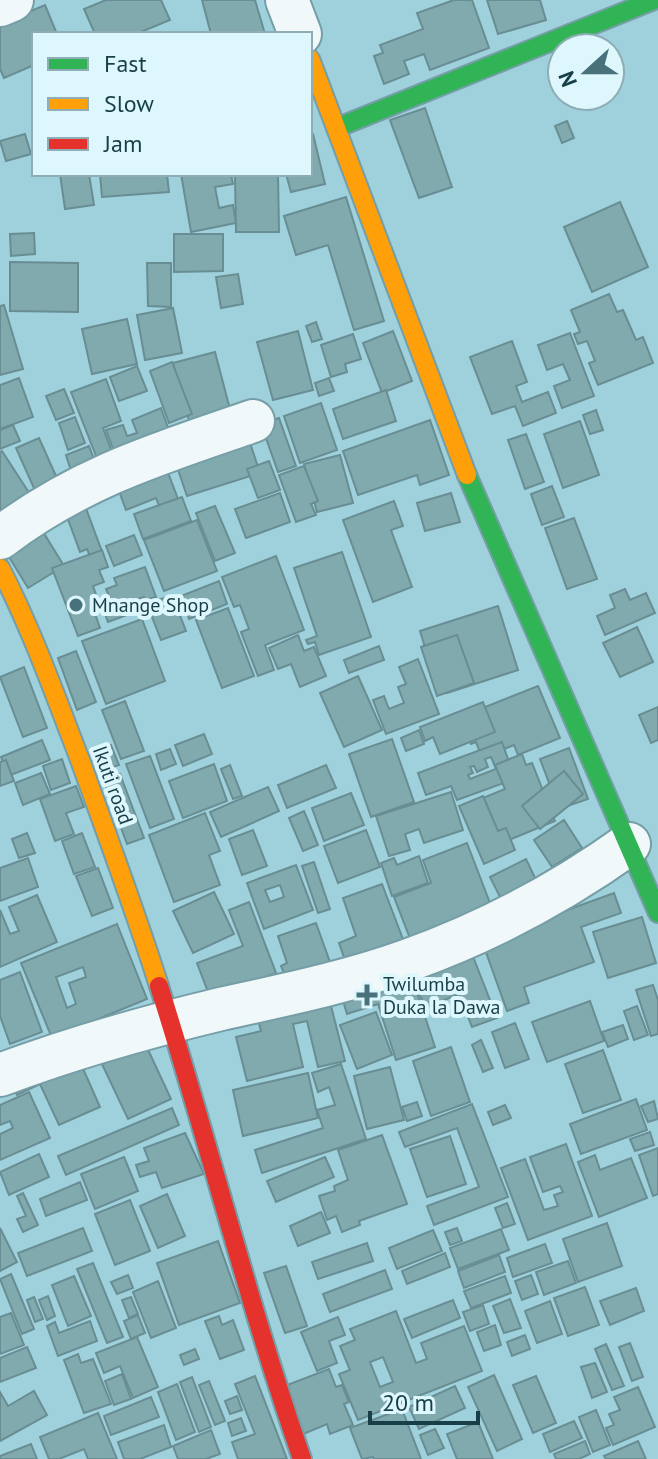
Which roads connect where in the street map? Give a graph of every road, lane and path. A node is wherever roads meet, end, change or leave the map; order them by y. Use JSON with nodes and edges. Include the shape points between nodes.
{"nodes":[{"id":1,"x":12,"y":0,"type":"edge"},
{"id":2,"x":287,"y":0,"type":"edge"},
{"id":3,"x":654,"y":0,"type":"edge"},
{"id":4,"x":0,"y":5,"type":"edge"},
{"id":5,"x":299,"y":32,"type":"edge"},
{"id":6,"x":312,"y":64,"type":"edge"},
{"id":7,"x":336,"y":128,"type":"junction"},
{"id":8,"x":253,"y":421,"type":"dead end"},
{"id":9,"x":0,"y":538,"type":"edge"},
{"id":10,"x":0,"y":568,"type":"edge"},
{"id":11,"x":629,"y":844,"type":"junction"},
{"id":12,"x":658,"y":913,"type":"edge"},
{"id":13,"x":171,"y":1022,"type":"junction"},
{"id":14,"x":0,"y":1075,"type":"edge"},
{"id":15,"x":302,"y":1459,"type":"edge"}],
"edges":[{"from":1,"to":4,"type":"street"},
{"from":2,"to":5,"type":"street"},
{"from":3,"to":7,"type":"street"},
{"from":6,"to":7,"type":"street"},
{"from":7,"to":11,"type":"street","via":[[477,501]]},
{"from":8,"to":9,"type":"street","via":[[92,480]]},
{"from":10,"to":13,"type":"street","name":"Ikuti road","via":[[27,621],[82,765]]},
{"from":11,"to":12,"type":"street"},
{"from":11,"to":13,"type":"street","via":[[570,885],[410,960]]},
{"from":13,"to":14,"type":"street"},
{"from":13,"to":15,"type":"street","name":"Ikuti road","via":[[268,1361]]}]}
